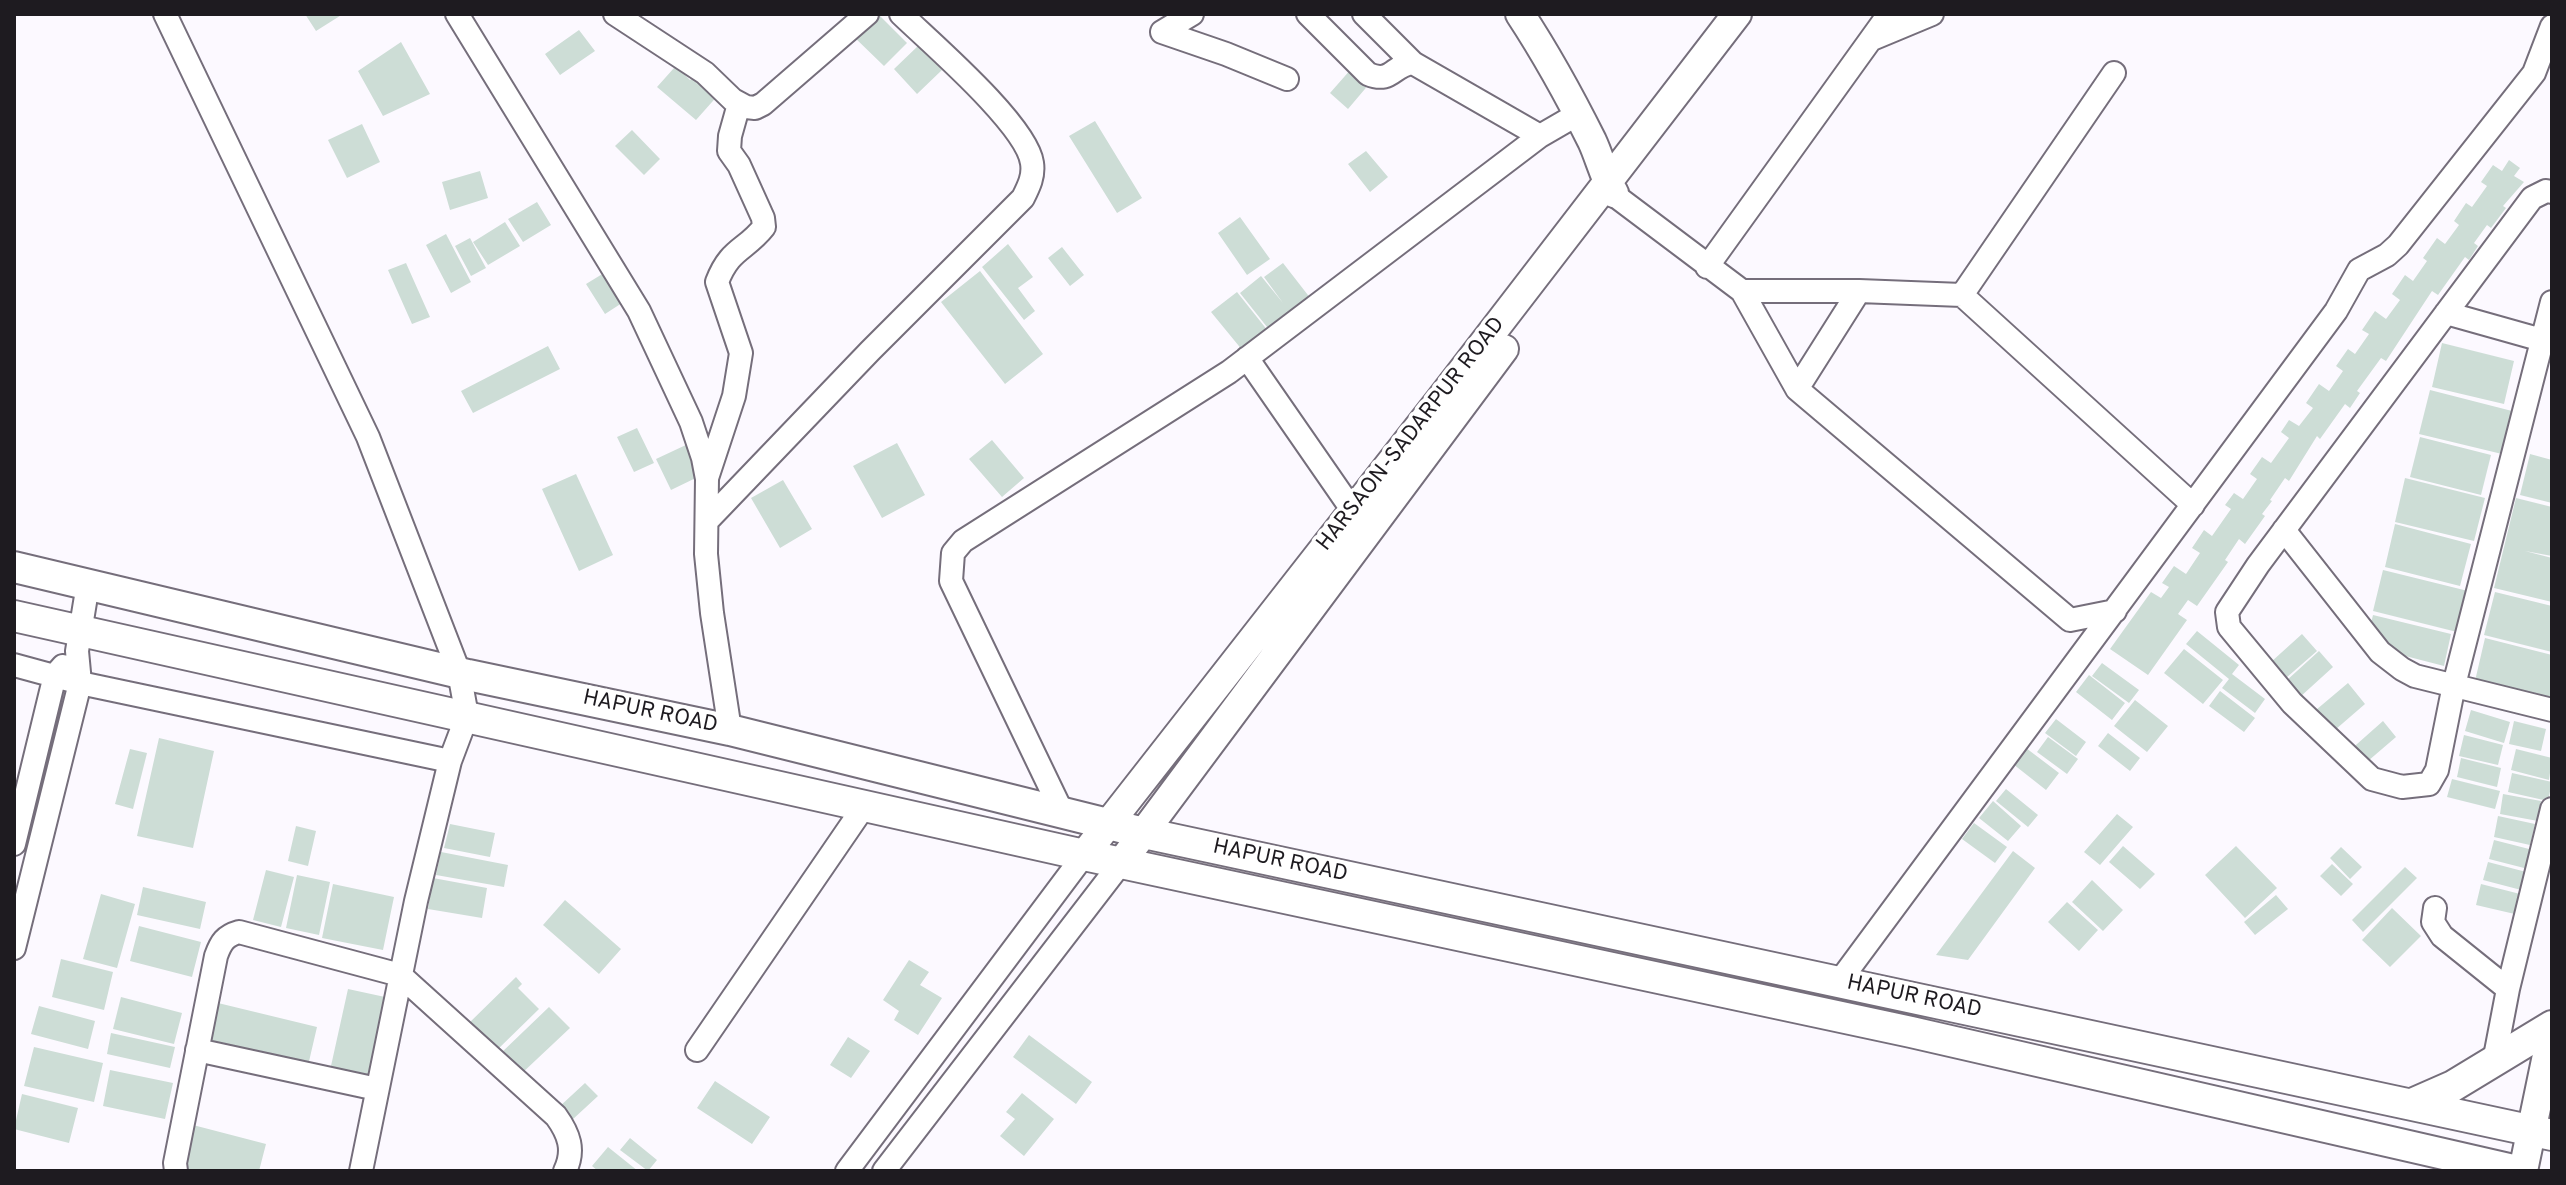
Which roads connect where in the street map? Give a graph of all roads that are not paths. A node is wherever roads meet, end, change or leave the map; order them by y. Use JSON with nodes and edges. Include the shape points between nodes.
{"nodes":[{"id":1,"x":165,"y":14,"type":"edge"},
{"id":2,"x":457,"y":14,"type":"edge"},
{"id":3,"x":615,"y":14,"type":"edge"},
{"id":4,"x":867,"y":14,"type":"edge"},
{"id":5,"x":901,"y":14,"type":"edge"},
{"id":6,"x":1192,"y":14,"type":"edge"},
{"id":7,"x":1308,"y":14,"type":"edge"},
{"id":8,"x":1364,"y":14,"type":"edge"},
{"id":9,"x":1520,"y":14,"type":"edge"},
{"id":10,"x":1737,"y":14,"type":"edge"},
{"id":11,"x":1759,"y":14,"type":"edge"},
{"id":12,"x":1889,"y":14,"type":"edge"},
{"id":13,"x":1932,"y":14,"type":"edge"},
{"id":14,"x":2552,"y":26,"type":"edge"},
{"id":15,"x":1871,"y":39,"type":"junction"},
{"id":16,"x":1413,"y":63,"type":"junction"},
{"id":17,"x":2114,"y":73,"type":"dead end"},
{"id":18,"x":1287,"y":79,"type":"dead end"},
{"id":19,"x":739,"y":104,"type":"junction"},
{"id":20,"x":1578,"y":114,"type":"junction"},
{"id":21,"x":1540,"y":136,"type":"junction"},
{"id":22,"x":1612,"y":190,"type":"junction"},
{"id":23,"x":2552,"y":192,"type":"edge"},
{"id":24,"x":1707,"y":267,"type":"junction"},
{"id":25,"x":1742,"y":291,"type":"junction"},
{"id":26,"x":1859,"y":291,"type":"junction"},
{"id":27,"x":1962,"y":295,"type":"junction"},
{"id":28,"x":2552,"y":302,"type":"edge"},
{"id":29,"x":2446,"y":313,"type":"junction"},
{"id":30,"x":2542,"y":340,"type":"junction"},
{"id":31,"x":1247,"y":358,"type":"junction"},
{"id":32,"x":1797,"y":389,"type":"junction"},
{"id":33,"x":707,"y":479,"type":"junction"},
{"id":34,"x":2193,"y":505,"type":"junction"},
{"id":35,"x":1353,"y":511,"type":"junction"},
{"id":36,"x":707,"y":521,"type":"junction"},
{"id":37,"x":2284,"y":530,"type":"junction"},
{"id":38,"x":14,"y":567,"type":"edge"},
{"id":39,"x":88,"y":584,"type":"junction"},
{"id":40,"x":2115,"y":611,"type":"junction"},
{"id":41,"x":14,"y":616,"type":"edge"},
{"id":42,"x":78,"y":641,"type":"junction"},
{"id":43,"x":14,"y":665,"type":"edge"},
{"id":44,"x":459,"y":672,"type":"junction"},
{"id":45,"x":55,"y":675,"type":"junction"},
{"id":46,"x":80,"y":683,"type":"junction"},
{"id":47,"x":2454,"y":685,"type":"junction"},
{"id":48,"x":2552,"y":710,"type":"edge"},
{"id":49,"x":467,"y":716,"type":"junction"},
{"id":50,"x":730,"y":730,"type":"junction"},
{"id":51,"x":450,"y":761,"type":"junction"},
{"id":52,"x":865,"y":805,"type":"junction"},
{"id":53,"x":2552,"y":809,"type":"edge"},
{"id":54,"x":1062,"y":812,"type":"junction"},
{"id":55,"x":1108,"y":823,"type":"junction"},
{"id":56,"x":1144,"y":833,"type":"junction"},
{"id":57,"x":14,"y":844,"type":"edge"},
{"id":58,"x":1084,"y":855,"type":"junction"},
{"id":59,"x":1121,"y":863,"type":"junction"},
{"id":60,"x":21,"y":886,"type":"edge"},
{"id":61,"x":2435,"y":908,"type":"dead end"},
{"id":62,"x":14,"y":948,"type":"edge"},
{"id":63,"x":400,"y":975,"type":"junction"},
{"id":64,"x":1839,"y":982,"type":"junction"},
{"id":65,"x":2508,"y":989,"type":"junction"},
{"id":66,"x":2552,"y":1029,"type":"edge"},
{"id":67,"x":197,"y":1050,"type":"junction"},
{"id":68,"x":697,"y":1050,"type":"dead end"},
{"id":69,"x":2494,"y":1062,"type":"junction"},
{"id":70,"x":377,"y":1089,"type":"junction"},
{"id":71,"x":2412,"y":1104,"type":"junction"},
{"id":72,"x":2541,"y":1132,"type":"edge"},
{"id":73,"x":176,"y":1171,"type":"edge"},
{"id":74,"x":361,"y":1171,"type":"edge"},
{"id":75,"x":565,"y":1171,"type":"edge"},
{"id":76,"x":847,"y":1171,"type":"edge"},
{"id":77,"x":884,"y":1171,"type":"edge"},
{"id":78,"x":2521,"y":1171,"type":"edge"}],
"edges":[{"from":1,"to":44,"type":"street","via":[[368,437]]},
{"from":2,"to":33,"type":"street","via":[[639,311],[691,422]]},
{"from":3,"to":19,"type":"street","via":[[705,73]]},
{"from":4,"to":19,"type":"street","via":[[763,104]]},
{"from":5,"to":36,"type":"street","via":[[1018,133],[1033,163],[1032,180],[1023,198]]},
{"from":6,"to":18,"type":"street","via":[[1162,32]]},
{"from":7,"to":16,"type":"street","via":[[1368,74],[1386,77]]},
{"from":8,"to":16,"type":"street"},
{"from":9,"to":20,"type":"street"},
{"from":10,"to":22,"type":"street","name":"HARSAON-SADARPUR ROAD"},
{"from":11,"to":22,"type":"street","name":"HARSAON-SADARPUR ROAD"},
{"from":12,"to":15,"type":"street"},
{"from":13,"to":15,"type":"street"},
{"from":14,"to":34,"type":"street","via":[[2534,73],[2398,245],[2359,270],[2336,311]]},
{"from":15,"to":24,"type":"street"},
{"from":16,"to":21,"type":"street"},
{"from":17,"to":27,"type":"street"},
{"from":19,"to":33,"type":"street","via":[[729,151],[764,227],[728,259],[717,282],[741,353],[734,396]]},
{"from":20,"to":21,"type":"street"},
{"from":20,"to":22,"type":"street"},
{"from":21,"to":31,"type":"street"},
{"from":22,"to":24,"type":"street"},
{"from":22,"to":35,"type":"street","name":"HARSAON-SADARPUR ROAD"},
{"from":22,"to":56,"type":"street","name":"HARSAON-SADARPUR ROAD"},
{"from":23,"to":29,"type":"street","via":[[2532,198]]},
{"from":24,"to":25,"type":"street"},
{"from":25,"to":26,"type":"street"},
{"from":25,"to":32,"type":"street"},
{"from":26,"to":27,"type":"street"},
{"from":26,"to":32,"type":"street"},
{"from":27,"to":34,"type":"street"},
{"from":28,"to":30,"type":"street"},
{"from":29,"to":30,"type":"street"},
{"from":29,"to":37,"type":"street"},
{"from":30,"to":47,"type":"street"},
{"from":31,"to":35,"type":"street"},
{"from":31,"to":54,"type":"street","via":[[963,541],[953,553],[951,581]]},
{"from":32,"to":40,"type":"street","via":[[2070,620]]},
{"from":33,"to":36,"type":"street"},
{"from":34,"to":40,"type":"street"},
{"from":35,"to":55,"type":"street","name":"HARSAON-SADARPUR ROAD"},
{"from":36,"to":50,"type":"street","via":[[712,613]]},
{"from":37,"to":47,"type":"street","via":[[2380,652],[2415,676]]},
{"from":37,"to":47,"type":"street","via":[[2227,612],[2229,627],[2292,703],[2372,779],[2402,787],[2429,784],[2437,770]]},
{"from":38,"to":39,"type":"main road","name":"HAPUR ROAD"},
{"from":39,"to":42,"type":"street"},
{"from":39,"to":44,"type":"main road","name":"HAPUR ROAD"},
{"from":40,"to":64,"type":"street"},
{"from":41,"to":42,"type":"main road","name":"HAPUR ROAD"},
{"from":42,"to":45,"type":"street"},
{"from":42,"to":46,"type":"street"},
{"from":42,"to":49,"type":"main road","name":"HAPUR ROAD"},
{"from":43,"to":45,"type":"street"},
{"from":44,"to":49,"type":"street"},
{"from":44,"to":50,"type":"main road","name":"HAPUR ROAD"},
{"from":45,"to":46,"type":"street"},
{"from":45,"to":57,"type":"street"},
{"from":46,"to":51,"type":"street"},
{"from":46,"to":60,"type":"street"},
{"from":47,"to":48,"type":"street"},
{"from":49,"to":51,"type":"street"},
{"from":49,"to":52,"type":"main road","name":"HAPUR ROAD"},
{"from":50,"to":54,"type":"main road","name":"HAPUR ROAD"},
{"from":51,"to":63,"type":"street"},
{"from":52,"to":58,"type":"main road","name":"HAPUR ROAD"},
{"from":52,"to":68,"type":"street"},
{"from":53,"to":65,"type":"street"},
{"from":54,"to":55,"type":"main road","name":"HAPUR ROAD"},
{"from":55,"to":56,"type":"main road","name":"HAPUR ROAD"},
{"from":55,"to":58,"type":"street","name":"HARSAON-SADARPUR ROAD"},
{"from":56,"to":59,"type":"street","name":"HARSAON-SADARPUR ROAD"},
{"from":56,"to":64,"type":"main road","name":"HAPUR ROAD"},
{"from":58,"to":59,"type":"main road","name":"HAPUR ROAD"},
{"from":58,"to":76,"type":"street"},
{"from":59,"to":77,"type":"street"},
{"from":59,"to":78,"type":"main road","name":"HAPUR ROAD","via":[[1911,1032]]},
{"from":60,"to":62,"type":"street"},
{"from":61,"to":65,"type":"street","via":[[2433,922],[2442,936]]},
{"from":63,"to":67,"type":"street","via":[[239,932],[228,935],[216,956]]},
{"from":63,"to":70,"type":"street"},
{"from":63,"to":75,"type":"street","via":[[556,1116],[569,1138],[571,1155]]},
{"from":64,"to":71,"type":"main road","name":"HAPUR ROAD"},
{"from":65,"to":69,"type":"street"},
{"from":66,"to":69,"type":"main road"},
{"from":66,"to":72,"type":"street"},
{"from":67,"to":70,"type":"street"},
{"from":67,"to":73,"type":"street"},
{"from":69,"to":71,"type":"main road"},
{"from":70,"to":74,"type":"street"},
{"from":71,"to":72,"type":"main road","name":"HAPUR ROAD"},
{"from":72,"to":78,"type":"street"}]}
